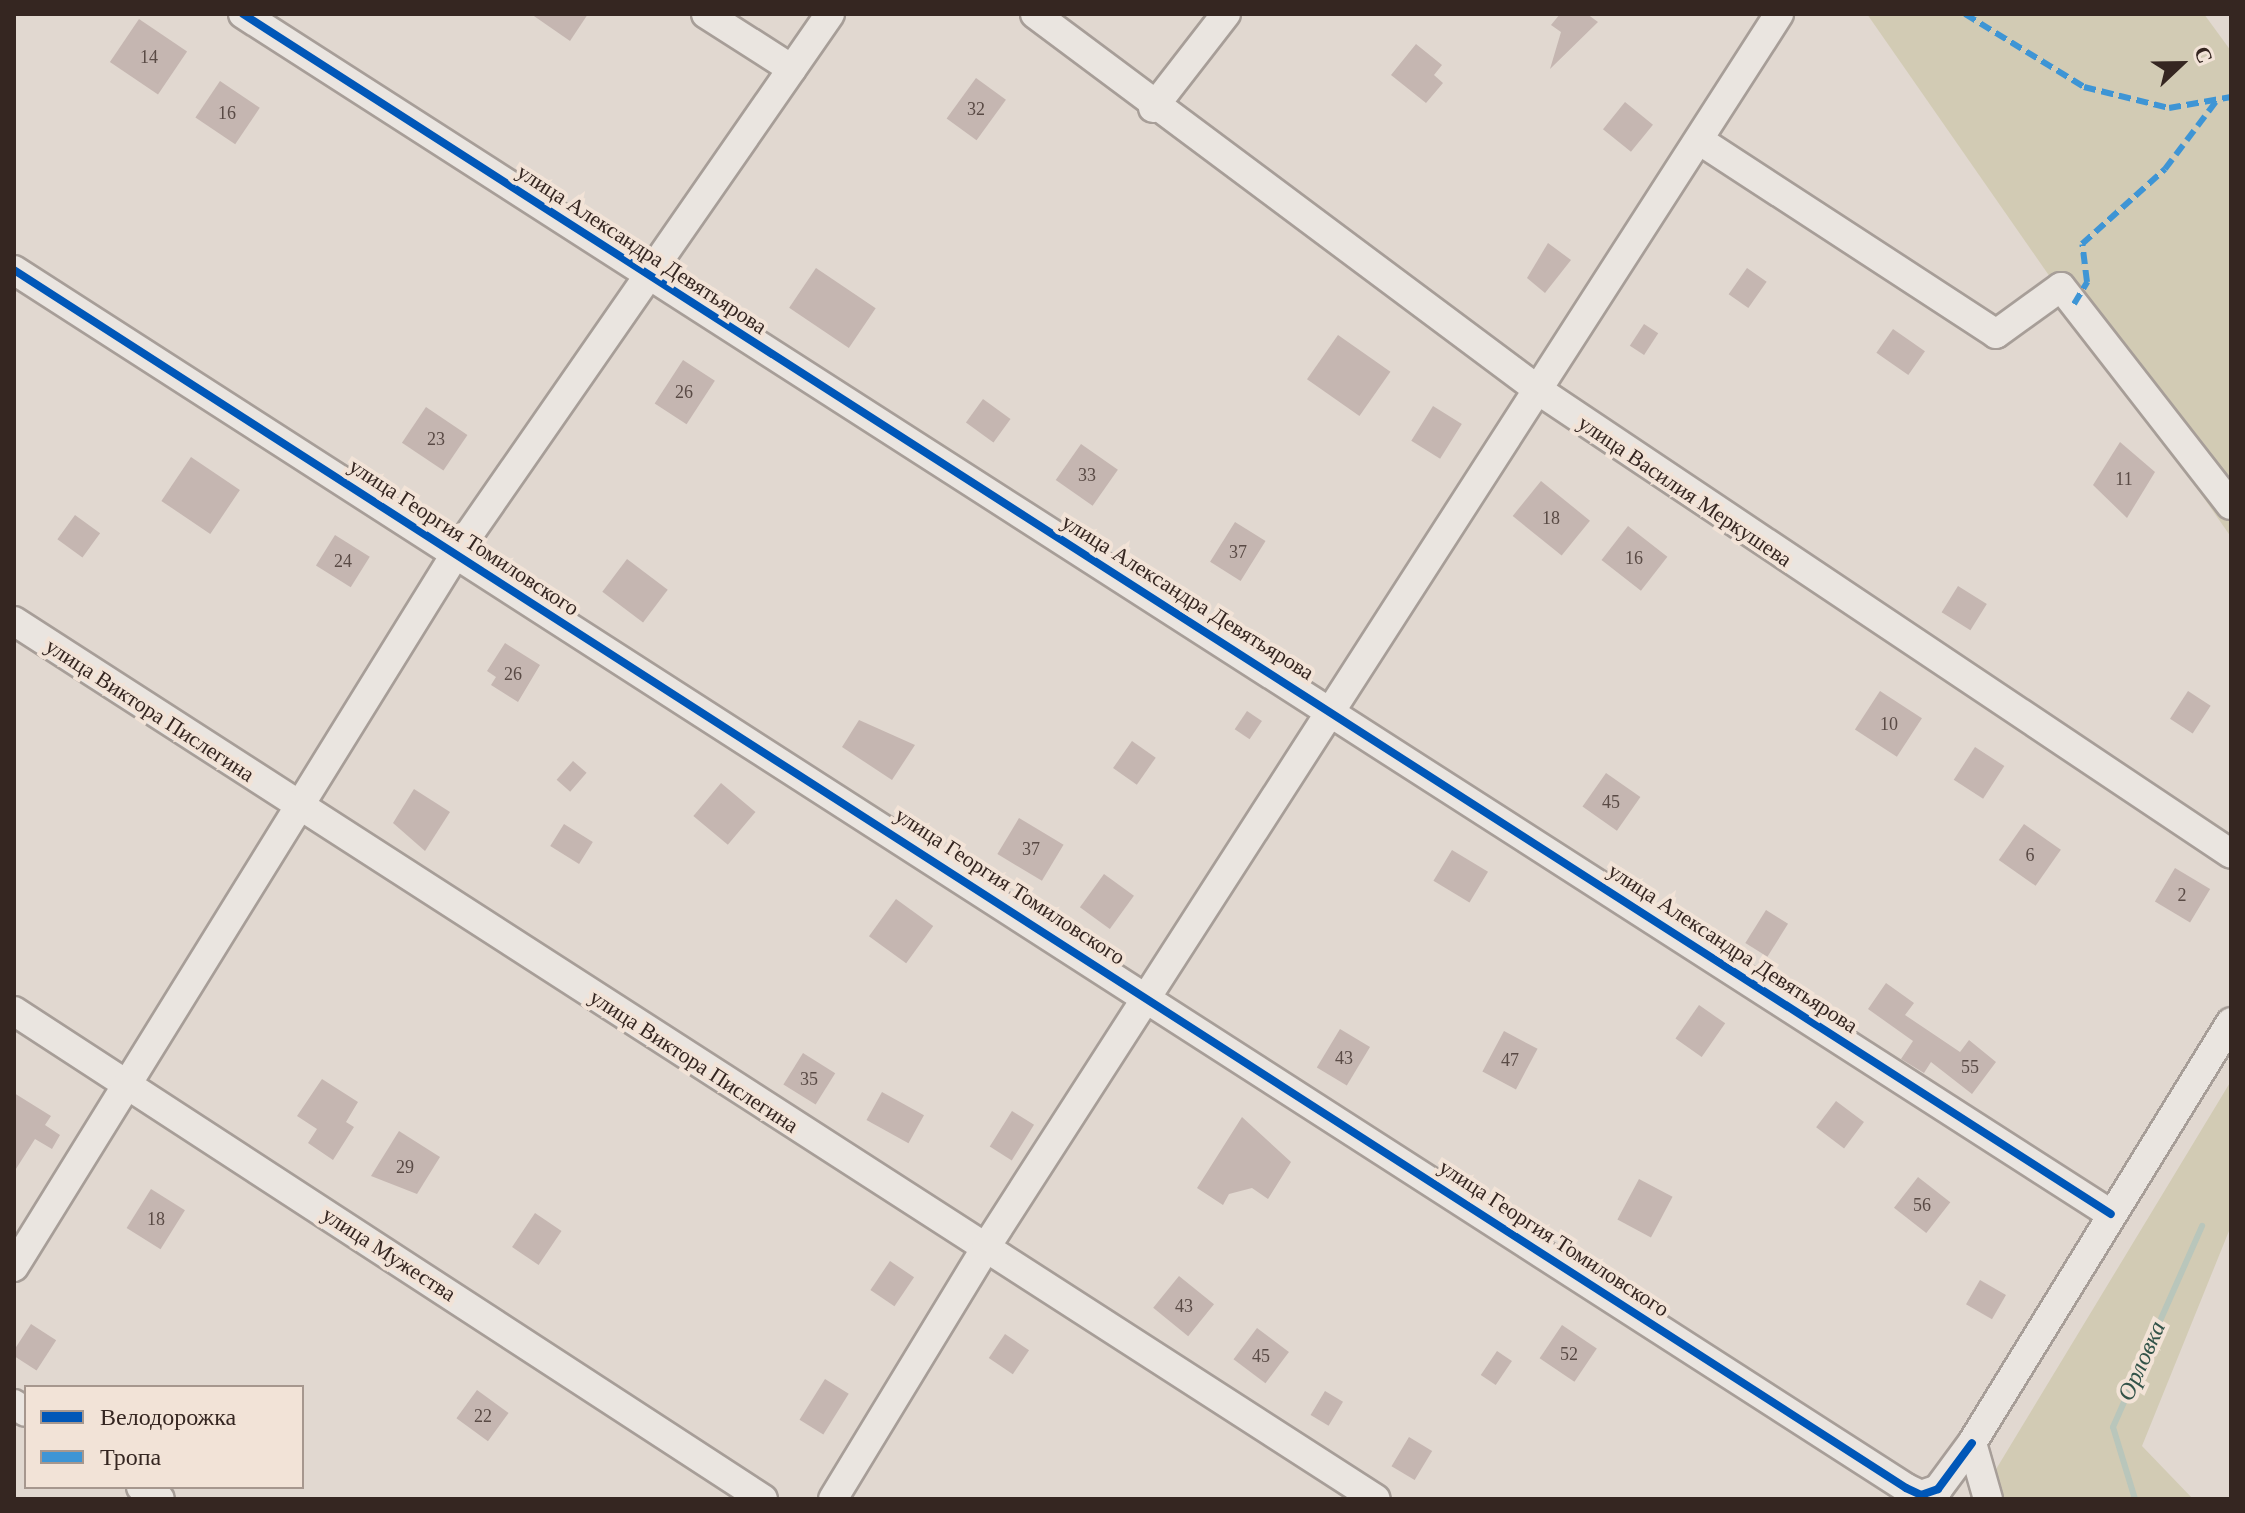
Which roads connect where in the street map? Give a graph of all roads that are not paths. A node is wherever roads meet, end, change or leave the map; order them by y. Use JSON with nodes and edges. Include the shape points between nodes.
{"nodes":[{"id":1,"x":243,"y":14,"type":"edge"},
{"id":2,"x":706,"y":14,"type":"edge"},
{"id":3,"x":830,"y":14,"type":"edge"},
{"id":4,"x":1035,"y":14,"type":"edge"},
{"id":5,"x":1226,"y":14,"type":"edge"},
{"id":6,"x":1779,"y":14,"type":"edge"},
{"id":7,"x":792,"y":69,"type":"junction"},
{"id":8,"x":1153,"y":108,"type":"junction"},
{"id":9,"x":1702,"y":142,"type":"junction"},
{"id":10,"x":14,"y":270,"type":"edge"},
{"id":11,"x":644,"y":272,"type":"junction"},
{"id":12,"x":1541,"y":392,"type":"junction"},
{"id":13,"x":2231,"y":505,"type":"edge"},
{"id":14,"x":456,"y":553,"type":"junction"},
{"id":15,"x":14,"y":621,"type":"edge"},
{"id":16,"x":1331,"y":709,"type":"junction"},
{"id":17,"x":299,"y":808,"type":"junction"},
{"id":18,"x":2231,"y":854,"type":"edge"},
{"id":19,"x":1148,"y":995,"type":"junction"},
{"id":20,"x":14,"y":1011,"type":"edge"},
{"id":21,"x":2231,"y":1022,"type":"edge"},
{"id":22,"x":130,"y":1085,"type":"junction"},
{"id":23,"x":2111,"y":1214,"type":"junction"},
{"id":24,"x":986,"y":1247,"type":"junction"},
{"id":25,"x":14,"y":1267,"type":"edge"},
{"id":26,"x":1972,"y":1443,"type":"junction"},
{"id":27,"x":763,"y":1499,"type":"edge"},
{"id":28,"x":833,"y":1499,"type":"edge"},
{"id":29,"x":1376,"y":1499,"type":"edge"},
{"id":30,"x":1988,"y":1499,"type":"edge"}],
"edges":[{"from":1,"to":11,"type":"street","name":"улица Александра Девятьярова"},
{"from":2,"to":7,"type":"street"},
{"from":3,"to":7,"type":"street"},
{"from":4,"to":8,"type":"street","name":"улица Василия Меркушева"},
{"from":5,"to":8,"type":"street"},
{"from":6,"to":9,"type":"street"},
{"from":7,"to":11,"type":"street"},
{"from":8,"to":12,"type":"street","name":"улица Василия Меркушева"},
{"from":9,"to":12,"type":"street"},
{"from":9,"to":13,"type":"street","via":[[1996,334],[2061,287]]},
{"from":10,"to":14,"type":"street","name":"улица Георгия Томиловского"},
{"from":11,"to":14,"type":"street"},
{"from":11,"to":16,"type":"street","name":"улица Александра Девятьярова"},
{"from":12,"to":16,"type":"street"},
{"from":12,"to":18,"type":"street","name":"улица Василия Меркушева"},
{"from":14,"to":17,"type":"street"},
{"from":14,"to":19,"type":"street","name":"улица Георгия Томиловского"},
{"from":15,"to":17,"type":"street","name":"улица Виктора Пислегина"},
{"from":16,"to":19,"type":"street"},
{"from":16,"to":23,"type":"street","name":"улица Александра Девятьярова"},
{"from":17,"to":22,"type":"street","via":[[168,1008]]},
{"from":17,"to":24,"type":"street","name":"улица Виктора Пислегина"},
{"from":19,"to":24,"type":"street"},
{"from":19,"to":26,"type":"street","name":"улица Георгия Томиловского","via":[[1906,1488],[1921,1495],[1938,1489]]},
{"from":20,"to":22,"type":"street","name":"улица Мужества"},
{"from":21,"to":23,"type":"street","name":"улица Георгия Томиловского"},
{"from":22,"to":25,"type":"street"},
{"from":22,"to":27,"type":"street","name":"улица Мужества"},
{"from":23,"to":26,"type":"street","name":"улица Георгия Томиловского"},
{"from":24,"to":28,"type":"street"},
{"from":24,"to":29,"type":"street","name":"улица Виктора Пислегина"},
{"from":26,"to":30,"type":"street"}]}
